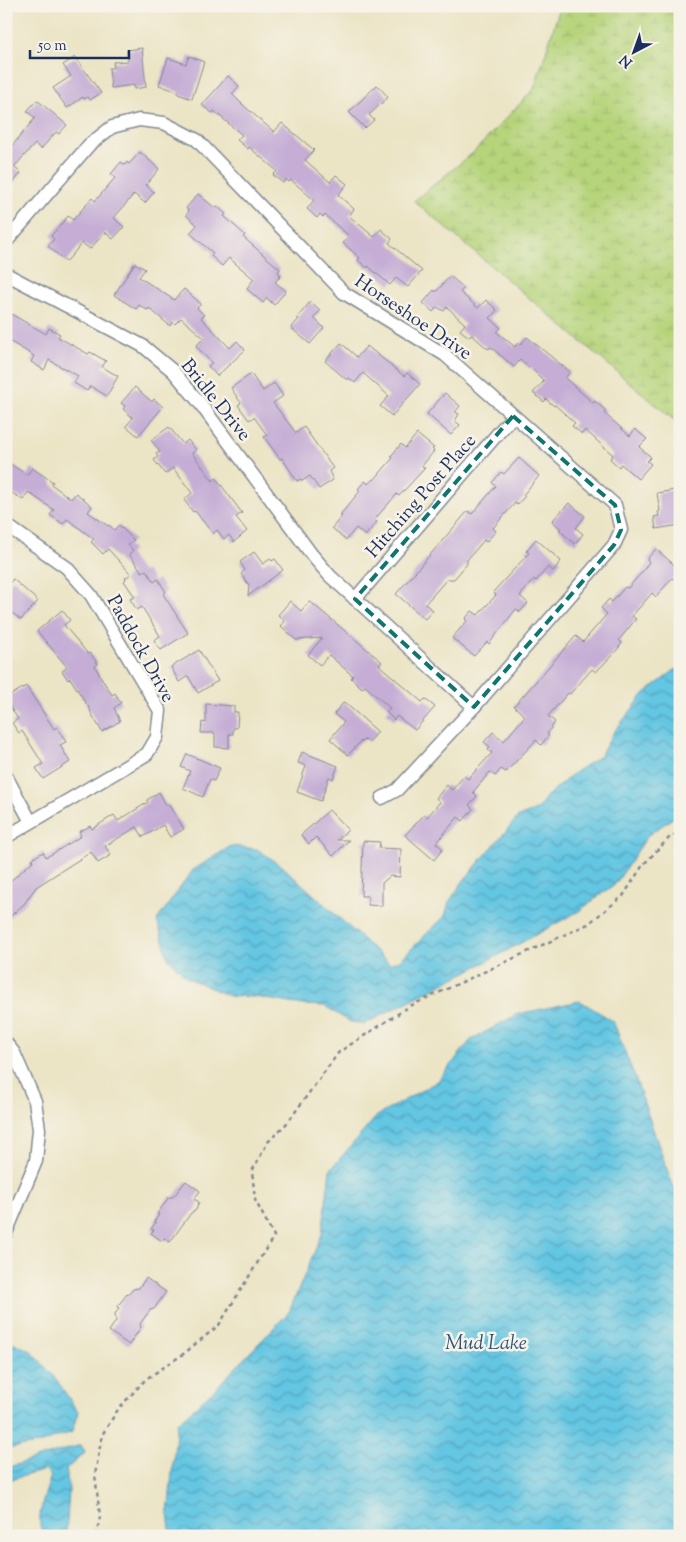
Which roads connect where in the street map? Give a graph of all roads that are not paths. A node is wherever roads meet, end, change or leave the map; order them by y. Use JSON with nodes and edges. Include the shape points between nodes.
{"nodes":[{"id":1,"x":6,"y":242,"type":"edge"},
{"id":2,"x":6,"y":274,"type":"edge"},
{"id":3,"x":513,"y":416,"type":"junction"},
{"id":4,"x":6,"y":524,"type":"edge"},
{"id":5,"x":355,"y":599,"type":"junction"},
{"id":6,"x":474,"y":707,"type":"junction"},
{"id":7,"x":6,"y":776,"type":"edge"},
{"id":8,"x":382,"y":798,"type":"dead end"},
{"id":9,"x":31,"y":822,"type":"junction"},
{"id":10,"x":6,"y":837,"type":"edge"},
{"id":11,"x":6,"y":1043,"type":"edge"},
{"id":12,"x":8,"y":1226,"type":"edge"}],
"edges":[{"from":1,"to":3,"type":"street","name":"Horseshoe Drive","via":[[89,145],[112,127],[139,120],[164,123],[197,140],[344,294],[445,355]]},
{"from":2,"to":5,"type":"street","name":"Bridle Drive","via":[[143,346],[173,370],[312,555]]},
{"from":3,"to":5,"type":"street","name":"Hitching Post Place"},
{"from":3,"to":6,"type":"street","name":"Horseshoe Drive","via":[[615,505],[621,530],[614,545]]},
{"from":4,"to":9,"type":"street","name":"Paddock Drive","via":[[66,567],[91,595],[160,711],[157,737],[147,754]]},
{"from":5,"to":6,"type":"street"},
{"from":6,"to":8,"type":"street","name":"Horseshoe Drive","via":[[397,790]]},
{"from":7,"to":9,"type":"street"},
{"from":9,"to":10,"type":"street","name":"Paddock Drive"},
{"from":11,"to":12,"type":"street","via":[[14,1052],[35,1101],[38,1129],[36,1161]]}]}
